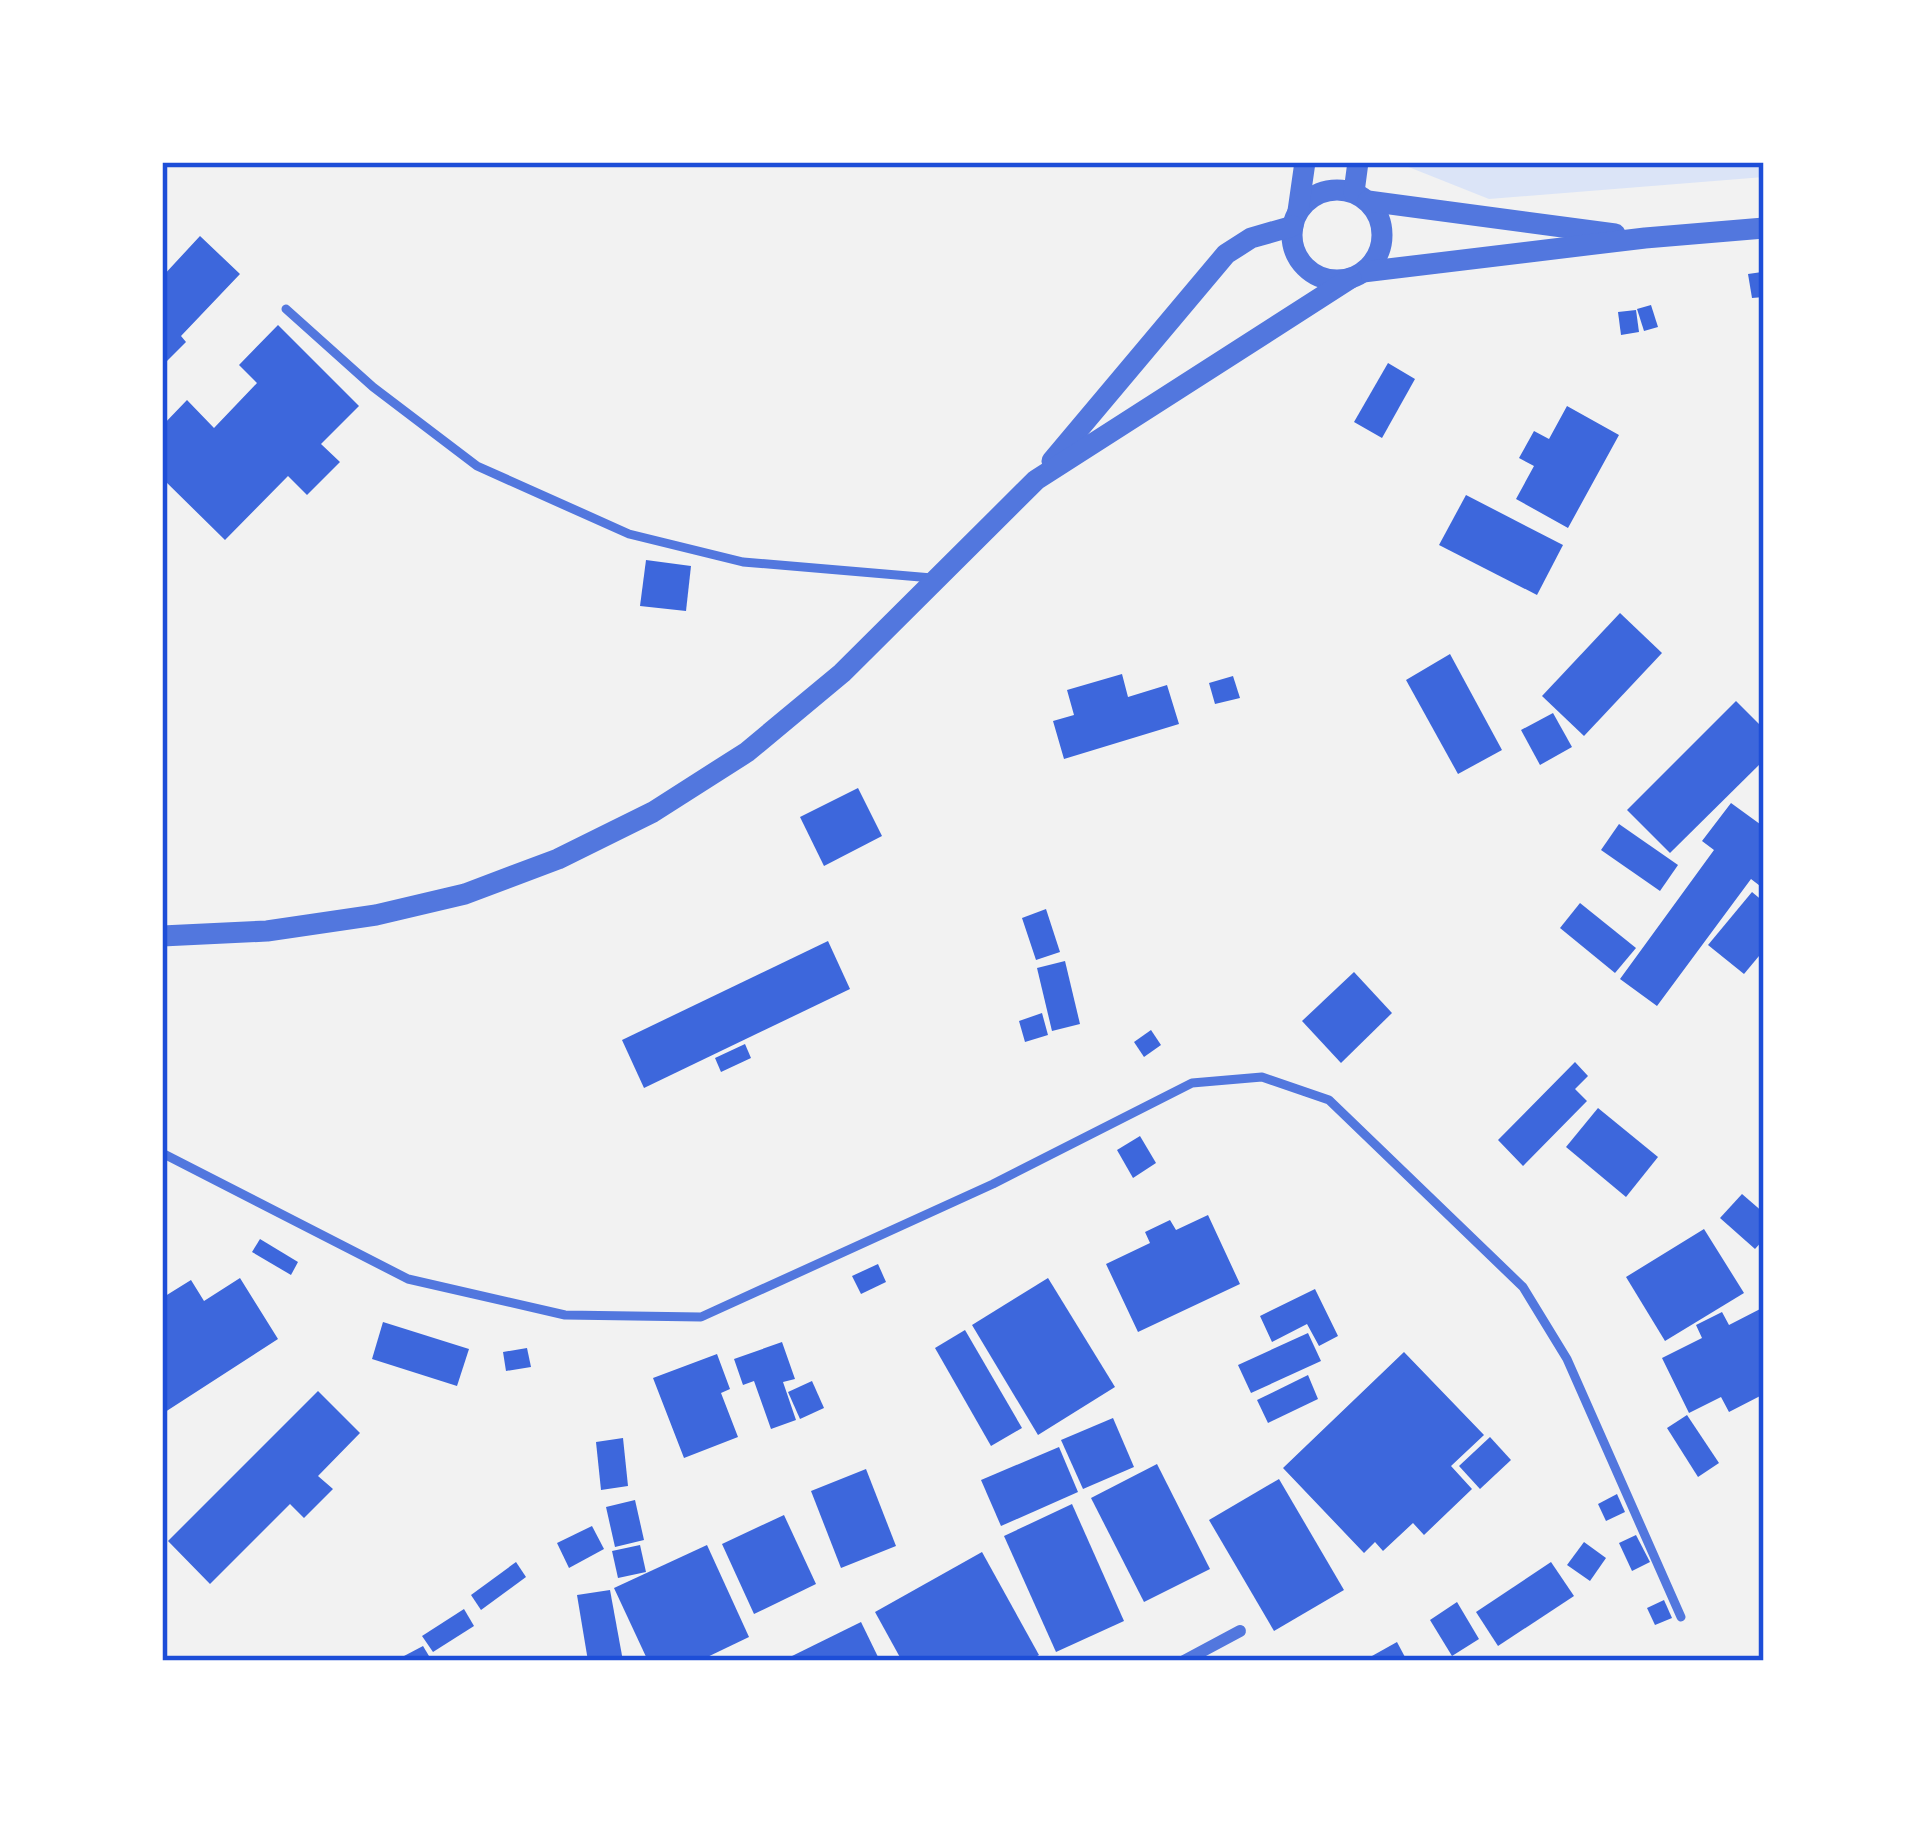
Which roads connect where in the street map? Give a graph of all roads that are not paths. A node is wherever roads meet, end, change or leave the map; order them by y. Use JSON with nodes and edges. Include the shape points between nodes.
{"nodes":[{"id":1,"x":1306,"y":162,"type":"edge"},
{"id":2,"x":1358,"y":162,"type":"edge"},
{"id":3,"x":1361,"y":197,"type":"junction"},
{"id":4,"x":1295,"y":219,"type":"junction"},
{"id":5,"x":1764,"y":228,"type":"edge"},
{"id":6,"x":1645,"y":238,"type":"junction"},
{"id":7,"x":1357,"y":275,"type":"junction"},
{"id":8,"x":286,"y":309,"type":"dead end"},
{"id":9,"x":1036,"y":480,"type":"junction"},
{"id":10,"x":938,"y":578,"type":"junction"},
{"id":11,"x":162,"y":936,"type":"edge"},
{"id":12,"x":162,"y":1153,"type":"edge"},
{"id":13,"x":1681,"y":1617,"type":"dead end"},
{"id":14,"x":1240,"y":1631,"type":"dead end"},
{"id":15,"x":1184,"y":1661,"type":"edge"}],
"edges":[{"from":1,"to":4,"type":"street"},
{"from":2,"to":3,"type":"street"},
{"from":3,"to":4,"type":"street","via":[[1323,192]]},
{"from":3,"to":6,"type":"street"},
{"from":3,"to":7,"type":"street","via":[[1376,212],[1382,238]]},
{"from":4,"to":7,"type":"street","via":[[1296,253],[1312,273]]},
{"from":4,"to":9,"type":"street","via":[[1226,254]]},
{"from":5,"to":6,"type":"street"},
{"from":6,"to":7,"type":"street"},
{"from":7,"to":9,"type":"street"},
{"from":8,"to":10,"type":"lane","via":[[478,466],[629,534],[743,562]]},
{"from":9,"to":10,"type":"street"},
{"from":10,"to":11,"type":"street","via":[[747,752],[558,860],[376,915]]},
{"from":12,"to":13,"type":"lane","via":[[408,1279],[565,1315],[701,1317],[1192,1083],[1262,1077],[1328,1100],[1523,1287],[1567,1359]]},
{"from":14,"to":15,"type":"street"}]}
